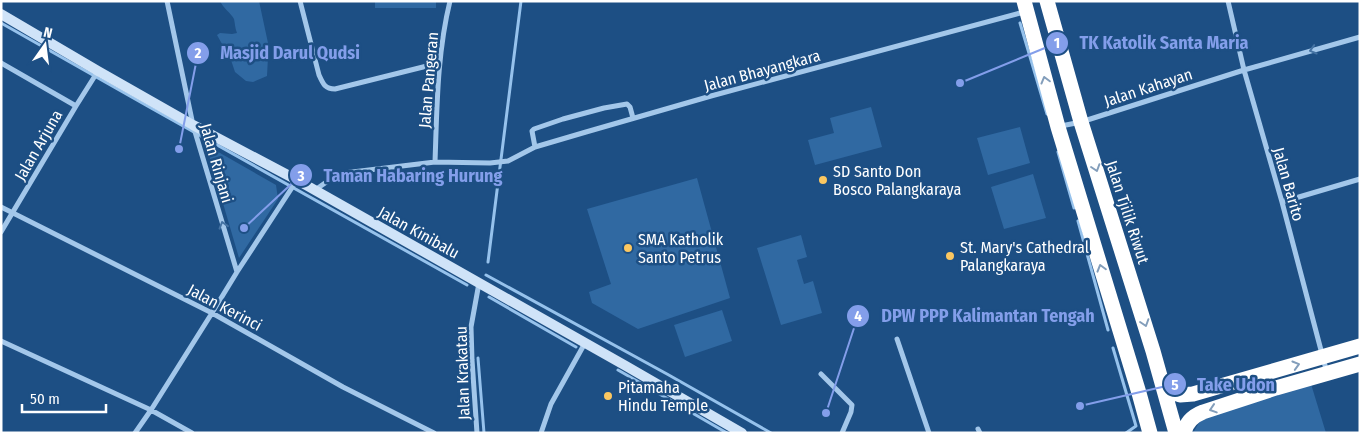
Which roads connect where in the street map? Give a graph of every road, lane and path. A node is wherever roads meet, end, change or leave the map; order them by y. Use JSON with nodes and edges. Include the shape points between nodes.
{"nodes":[{"id":1,"x":167,"y":1,"type":"edge"},
{"id":2,"x":300,"y":1,"type":"edge"},
{"id":3,"x":450,"y":1,"type":"edge"},
{"id":4,"x":1048,"y":1,"type":"edge"},
{"id":5,"x":1228,"y":1,"type":"edge"},
{"id":6,"x":1025,"y":6,"type":"edge"},
{"id":7,"x":1,"y":14,"type":"edge"},
{"id":8,"x":1360,"y":37,"type":"edge"},
{"id":9,"x":1,"y":63,"type":"edge"},
{"id":10,"x":439,"y":63,"type":"junction"},
{"id":11,"x":1244,"y":70,"type":"junction"},
{"id":12,"x":98,"y":71,"type":"junction"},
{"id":13,"x":76,"y":106,"type":"junction"},
{"id":14,"x":633,"y":118,"type":"junction"},
{"id":15,"x":1081,"y":122,"type":"junction"},
{"id":16,"x":193,"y":125,"type":"junction"},
{"id":17,"x":1058,"y":127,"type":"junction"},
{"id":18,"x":535,"y":147,"type":"junction"},
{"id":19,"x":435,"y":162,"type":"junction"},
{"id":20,"x":1360,"y":179,"type":"edge"},
{"id":21,"x":297,"y":180,"type":"junction"},
{"id":22,"x":315,"y":190,"type":"junction"},
{"id":23,"x":1282,"y":202,"type":"junction"},
{"id":24,"x":1,"y":206,"type":"edge"},
{"id":25,"x":14,"y":212,"type":"junction"},
{"id":26,"x":1,"y":232,"type":"edge"},
{"id":27,"x":236,"y":272,"type":"junction"},
{"id":28,"x":479,"y":283,"type":"junction"},
{"id":29,"x":212,"y":313,"type":"junction"},
{"id":30,"x":897,"y":339,"type":"dead end"},
{"id":31,"x":1,"y":341,"type":"edge"},
{"id":32,"x":585,"y":343,"type":"junction"},
{"id":33,"x":1360,"y":346,"type":"edge"},
{"id":34,"x":1324,"y":357,"type":"junction"},
{"id":35,"x":1360,"y":364,"type":"edge"},
{"id":36,"x":821,"y":374,"type":"dead end"},
{"id":37,"x":1328,"y":374,"type":"junction"},
{"id":38,"x":1165,"y":390,"type":"junction"},
{"id":39,"x":151,"y":410,"type":"junction"},
{"id":40,"x":135,"y":433,"type":"edge"},
{"id":41,"x":192,"y":433,"type":"edge"},
{"id":42,"x":434,"y":433,"type":"edge"},
{"id":43,"x":477,"y":433,"type":"edge"},
{"id":44,"x":541,"y":433,"type":"edge"},
{"id":45,"x":742,"y":433,"type":"edge"},
{"id":46,"x":842,"y":433,"type":"edge"},
{"id":47,"x":929,"y":433,"type":"edge"},
{"id":48,"x":1150,"y":433,"type":"edge"},
{"id":49,"x":1176,"y":433,"type":"edge"},
{"id":50,"x":1184,"y":433,"type":"edge"}],
"edges":[{"from":1,"to":16,"type":"street","name":"Jalan Rinjani"},
{"from":2,"to":10,"type":"street","via":[[319,76],[329,89]]},
{"from":3,"to":10,"type":"street","name":"Jalan Pangeran"},
{"from":4,"to":15,"type":"highway","name":"Jalan Tjilik Riwut"},
{"from":5,"to":11,"type":"street","name":"Jalan Barito"},
{"from":6,"to":14,"type":"street","name":"Jalan Bhayangkara"},
{"from":17,"to":6,"type":"highway","one_way":true},
{"from":7,"to":12,"type":"street","name":"Jalan Kinibalu"},
{"from":8,"to":11,"type":"street","name":"Jalan Kahayan","one_way":true},
{"from":9,"to":13,"type":"street"},
{"from":10,"to":19,"type":"street","name":"Jalan Pangeran"},
{"from":11,"to":15,"type":"street","name":"Jalan Kahayan"},
{"from":11,"to":23,"type":"street","name":"Jalan Barito"},
{"from":12,"to":13,"type":"street","name":"Jalan Arjuna"},
{"from":12,"to":16,"type":"street","name":"Jalan Kinibalu"},
{"from":13,"to":25,"type":"street","name":"Jalan Arjuna"},
{"from":14,"to":18,"type":"street","name":"Jalan Bhayangkara"},
{"from":14,"to":18,"type":"street","via":[[627,104],[563,118],[534,129]]},
{"from":15,"to":17,"type":"street","name":"Jalan Kahayan"},
{"from":15,"to":38,"type":"highway","name":"Jalan Tjilik Riwut","one_way":true},
{"from":16,"to":21,"type":"street","name":"Jalan Kinibalu"},
{"from":27,"to":16,"type":"street","name":"Jalan Rinjani","one_way":true},
{"from":48,"to":17,"type":"highway","one_way":true},
{"from":18,"to":19,"type":"street","name":"Jalan Bhayangkara","via":[[508,161]]},
{"from":19,"to":22,"type":"street","via":[[344,173]]},
{"from":20,"to":23,"type":"street"},
{"from":21,"to":22,"type":"street","name":"Jalan Kinibalu"},
{"from":21,"to":27,"type":"street"},
{"from":22,"to":28,"type":"street","name":"Jalan Kinibalu"},
{"from":23,"to":34,"type":"street","name":"Jalan Barito"},
{"from":24,"to":25,"type":"street","name":"Jalan Kerinci"},
{"from":25,"to":26,"type":"street","name":"Jalan Arjuna"},
{"from":25,"to":29,"type":"street","name":"Jalan Kerinci"},
{"from":27,"to":29,"type":"street"},
{"from":28,"to":32,"type":"street","name":"Jalan Kinibalu"},
{"from":28,"to":43,"type":"street","name":"Jalan Krakatau","via":[[471,327]]},
{"from":29,"to":39,"type":"street"},
{"from":29,"to":42,"type":"street","name":"Jalan Kerinci","via":[[343,387]]},
{"from":30,"to":47,"type":"street"},
{"from":31,"to":39,"type":"street"},
{"from":32,"to":44,"type":"street","via":[[551,404]]},
{"from":32,"to":45,"type":"street","name":"Jalan Kinibalu"},
{"from":33,"to":34,"type":"highway"},
{"from":34,"to":37,"type":"street","name":"Jalan Barito"},
{"from":38,"to":34,"type":"highway","one_way":true,"via":[[1187,395]]},
{"from":35,"to":37,"type":"highway"},
{"from":36,"to":46,"type":"street","via":[[852,405]]},
{"from":37,"to":50,"type":"highway","one_way":true,"via":[[1195,415],[1185,426]]},
{"from":38,"to":49,"type":"highway","name":"Jalan Tjilik Riwut"},
{"from":39,"to":40,"type":"street"},
{"from":39,"to":41,"type":"street"}]}
